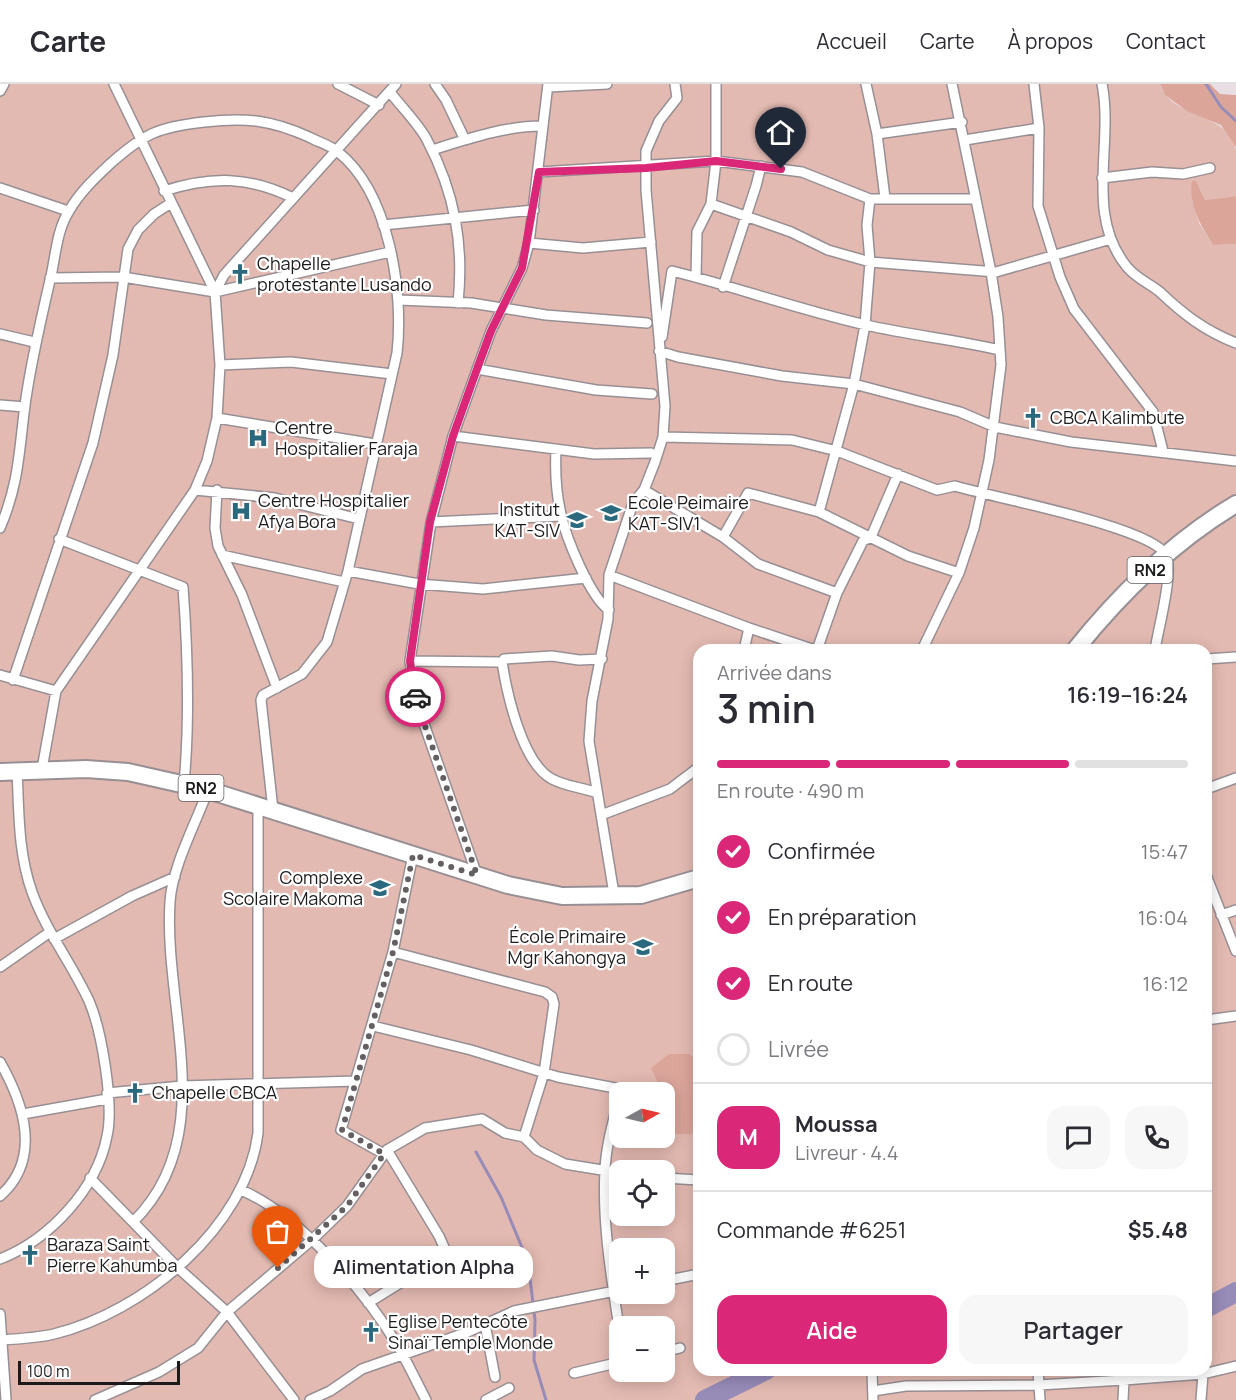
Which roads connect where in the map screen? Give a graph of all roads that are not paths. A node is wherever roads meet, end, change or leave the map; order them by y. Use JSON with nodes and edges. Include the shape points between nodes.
{"nodes":[{"id":1,"x":4,"y":84,"type":"edge"},
{"id":2,"x":114,"y":84,"type":"edge"},
{"id":3,"x":338,"y":84,"type":"edge"},
{"id":4,"x":396,"y":84,"type":"edge"},
{"id":5,"x":435,"y":84,"type":"edge"},
{"id":6,"x":607,"y":84,"type":"edge"},
{"id":7,"x":675,"y":84,"type":"edge"},
{"id":8,"x":716,"y":84,"type":"edge"},
{"id":9,"x":866,"y":84,"type":"edge"},
{"id":10,"x":952,"y":84,"type":"edge"},
{"id":11,"x":1034,"y":84,"type":"edge"},
{"id":12,"x":1102,"y":84,"type":"edge"},
{"id":13,"x":548,"y":86,"type":"edge"},
{"id":14,"x":0,"y":91,"type":"edge"},
{"id":15,"x":390,"y":92,"type":"junction"},
{"id":16,"x":379,"y":105,"type":"junction"},
{"id":17,"x":962,"y":122,"type":"junction"},
{"id":18,"x":542,"y":126,"type":"junction"},
{"id":19,"x":1039,"y":128,"type":"junction"},
{"id":20,"x":877,"y":134,"type":"junction"},
{"id":21,"x":465,"y":140,"type":"junction"},
{"id":22,"x":965,"y":140,"type":"junction"},
{"id":23,"x":141,"y":141,"type":"junction"},
{"id":24,"x":336,"y":150,"type":"junction"},
{"id":25,"x":432,"y":150,"type":"junction"},
{"id":26,"x":716,"y":161,"type":"junction"},
{"id":27,"x":760,"y":166,"type":"junction"},
{"id":28,"x":646,"y":168,"type":"junction"},
{"id":29,"x":1210,"y":168,"type":"dead end"},
{"id":30,"x":539,"y":172,"type":"junction"},
{"id":31,"x":1102,"y":178,"type":"junction"},
{"id":32,"x":0,"y":188,"type":"edge"},
{"id":33,"x":164,"y":191,"type":"junction"},
{"id":34,"x":293,"y":198,"type":"junction"},
{"id":35,"x":885,"y":198,"type":"junction"},
{"id":36,"x":870,"y":199,"type":"junction"},
{"id":37,"x":974,"y":199,"type":"junction"},
{"id":38,"x":171,"y":203,"type":"junction"},
{"id":39,"x":711,"y":204,"type":"junction"},
{"id":40,"x":534,"y":210,"type":"junction"},
{"id":41,"x":68,"y":211,"type":"junction"},
{"id":42,"x":455,"y":216,"type":"junction"},
{"id":43,"x":747,"y":217,"type":"junction"},
{"id":44,"x":383,"y":225,"type":"junction"},
{"id":45,"x":1111,"y":239,"type":"junction"},
{"id":46,"x":651,"y":242,"type":"junction"},
{"id":47,"x":529,"y":243,"type":"junction"},
{"id":48,"x":390,"y":252,"type":"junction"},
{"id":49,"x":1053,"y":254,"type":"junction"},
{"id":50,"x":870,"y":262,"type":"junction"},
{"id":51,"x":991,"y":272,"type":"junction"},
{"id":52,"x":123,"y":277,"type":"junction"},
{"id":53,"x":696,"y":277,"type":"junction"},
{"id":54,"x":50,"y":278,"type":"junction"},
{"id":55,"x":723,"y":287,"type":"junction"},
{"id":56,"x":214,"y":292,"type":"junction"},
{"id":57,"x":399,"y":300,"type":"junction"},
{"id":58,"x":458,"y":303,"type":"junction"},
{"id":59,"x":502,"y":307,"type":"junction"},
{"id":60,"x":646,"y":323,"type":"dead end"},
{"id":61,"x":865,"y":325,"type":"junction"},
{"id":62,"x":0,"y":334,"type":"edge"},
{"id":63,"x":1235,"y":339,"type":"edge"},
{"id":64,"x":34,"y":342,"type":"junction"},
{"id":65,"x":1000,"y":350,"type":"junction"},
{"id":66,"x":659,"y":351,"type":"junction"},
{"id":67,"x":220,"y":365,"type":"junction"},
{"id":68,"x":477,"y":369,"type":"junction"},
{"id":69,"x":392,"y":374,"type":"junction"},
{"id":70,"x":854,"y":384,"type":"junction"},
{"id":71,"x":652,"y":394,"type":"dead end"},
{"id":72,"x":0,"y":405,"type":"edge"},
{"id":73,"x":25,"y":407,"type":"junction"},
{"id":74,"x":217,"y":418,"type":"junction"},
{"id":75,"x":994,"y":427,"type":"junction"},
{"id":76,"x":453,"y":436,"type":"junction"},
{"id":77,"x":663,"y":436,"type":"junction"},
{"id":78,"x":375,"y":444,"type":"junction"},
{"id":79,"x":556,"y":448,"type":"junction"},
{"id":80,"x":837,"y":451,"type":"junction"},
{"id":81,"x":1163,"y":451,"type":"junction"},
{"id":82,"x":651,"y":453,"type":"dead end"},
{"id":83,"x":1236,"y":461,"type":"edge"},
{"id":84,"x":898,"y":474,"type":"junction"},
{"id":85,"x":195,"y":490,"type":"junction"},
{"id":86,"x":216,"y":490,"type":"junction"},
{"id":87,"x":644,"y":490,"type":"junction"},
{"id":88,"x":980,"y":494,"type":"junction"},
{"id":89,"x":1236,"y":504,"type":"edge"},
{"id":90,"x":819,"y":512,"type":"junction"},
{"id":91,"x":561,"y":516,"type":"junction"},
{"id":92,"x":359,"y":519,"type":"junction"},
{"id":93,"x":430,"y":522,"type":"junction"},
{"id":94,"x":0,"y":528,"type":"edge"},
{"id":95,"x":723,"y":537,"type":"junction"},
{"id":96,"x":871,"y":537,"type":"junction"},
{"id":97,"x":59,"y":539,"type":"junction"},
{"id":98,"x":222,"y":555,"type":"junction"},
{"id":99,"x":1166,"y":555,"type":"junction"},
{"id":100,"x":137,"y":570,"type":"junction"},
{"id":101,"x":348,"y":571,"type":"junction"},
{"id":102,"x":959,"y":573,"type":"junction"},
{"id":103,"x":609,"y":575,"type":"junction"},
{"id":104,"x":586,"y":578,"type":"junction"},
{"id":105,"x":344,"y":582,"type":"junction"},
{"id":106,"x":419,"y":584,"type":"junction"},
{"id":107,"x":837,"y":593,"type":"junction"},
{"id":108,"x":609,"y":610,"type":"junction"},
{"id":109,"x":749,"y":628,"type":"junction"},
{"id":110,"x":745,"y":644,"type":"edge"},
{"id":111,"x":798,"y":644,"type":"edge"},
{"id":112,"x":818,"y":644,"type":"edge"},
{"id":113,"x":925,"y":644,"type":"edge"},
{"id":114,"x":1081,"y":644,"type":"edge"},
{"id":115,"x":1156,"y":644,"type":"edge"},
{"id":116,"x":1236,"y":657,"type":"edge"},
{"id":117,"x":602,"y":659,"type":"junction"},
{"id":118,"x":1212,"y":659,"type":"edge"},
{"id":119,"x":410,"y":661,"type":"junction"},
{"id":120,"x":502,"y":662,"type":"junction"},
{"id":121,"x":0,"y":675,"type":"edge"},
{"id":122,"x":13,"y":680,"type":"junction"},
{"id":123,"x":277,"y":688,"type":"junction"},
{"id":124,"x":56,"y":691,"type":"junction"},
{"id":125,"x":42,"y":769,"type":"junction"},
{"id":126,"x":8,"y":771,"type":"edge"},
{"id":127,"x":693,"y":772,"type":"edge"},
{"id":128,"x":1236,"y":778,"type":"edge"},
{"id":129,"x":183,"y":784,"type":"junction"},
{"id":130,"x":1212,"y":787,"type":"edge"},
{"id":131,"x":208,"y":790,"type":"junction"},
{"id":132,"x":597,"y":793,"type":"junction"},
{"id":133,"x":265,"y":807,"type":"junction"},
{"id":134,"x":601,"y":815,"type":"junction"},
{"id":135,"x":413,"y":855,"type":"junction"},
{"id":136,"x":477,"y":875,"type":"junction"},
{"id":137,"x":175,"y":877,"type":"junction"},
{"id":138,"x":693,"y":880,"type":"edge"},
{"id":139,"x":1212,"y":892,"type":"edge"},
{"id":140,"x":614,"y":894,"type":"junction"},
{"id":141,"x":1236,"y":910,"type":"edge"},
{"id":142,"x":1221,"y":915,"type":"junction"},
{"id":143,"x":52,"y":936,"type":"junction"},
{"id":144,"x":1236,"y":951,"type":"edge"},
{"id":145,"x":393,"y":952,"type":"junction"},
{"id":146,"x":0,"y":967,"type":"edge"},
{"id":147,"x":1236,"y":1016,"type":"edge"},
{"id":148,"x":1212,"y":1019,"type":"edge"},
{"id":149,"x":373,"y":1026,"type":"junction"},
{"id":150,"x":0,"y":1062,"type":"edge"},
{"id":151,"x":544,"y":1073,"type":"junction"},
{"id":152,"x":356,"y":1081,"type":"junction"},
{"id":153,"x":260,"y":1082,"type":"junction"},
{"id":154,"x":182,"y":1086,"type":"junction"},
{"id":155,"x":609,"y":1087,"type":"edge"},
{"id":156,"x":107,"y":1096,"type":"junction"},
{"id":157,"x":23,"y":1114,"type":"junction"},
{"id":158,"x":524,"y":1137,"type":"junction"},
{"id":159,"x":610,"y":1148,"type":"edge"},
{"id":160,"x":385,"y":1152,"type":"junction"},
{"id":161,"x":605,"y":1172,"type":"junction"},
{"id":162,"x":609,"y":1172,"type":"edge"},
{"id":163,"x":90,"y":1178,"type":"junction"},
{"id":164,"x":675,"y":1179,"type":"edge"},
{"id":165,"x":693,"y":1180,"type":"edge"},
{"id":166,"x":242,"y":1190,"type":"junction"},
{"id":167,"x":0,"y":1196,"type":"edge"},
{"id":168,"x":133,"y":1222,"type":"junction"},
{"id":169,"x":313,"y":1239,"type":"junction"},
{"id":170,"x":609,"y":1250,"type":"edge"},
{"id":171,"x":0,"y":1258,"type":"edge"},
{"id":172,"x":176,"y":1266,"type":"junction"},
{"id":173,"x":693,"y":1275,"type":"edge"},
{"id":174,"x":675,"y":1279,"type":"edge"},
{"id":175,"x":609,"y":1292,"type":"edge"},
{"id":176,"x":368,"y":1303,"type":"junction"},
{"id":177,"x":227,"y":1312,"type":"junction"},
{"id":178,"x":0,"y":1314,"type":"edge"},
{"id":179,"x":485,"y":1324,"type":"junction"},
{"id":180,"x":1,"y":1340,"type":"edge"},
{"id":181,"x":680,"y":1348,"type":"dead end"},
{"id":182,"x":675,"y":1349,"type":"edge"},
{"id":183,"x":402,"y":1356,"type":"junction"},
{"id":184,"x":609,"y":1365,"type":"edge"},
{"id":185,"x":1236,"y":1366,"type":"edge"},
{"id":186,"x":1212,"y":1372,"type":"edge"},
{"id":187,"x":574,"y":1373,"type":"dead end"},
{"id":188,"x":872,"y":1376,"type":"edge"},
{"id":189,"x":1038,"y":1376,"type":"edge"},
{"id":190,"x":1177,"y":1376,"type":"edge"},
{"id":191,"x":1203,"y":1376,"type":"edge"},
{"id":192,"x":495,"y":1377,"type":"dead end"},
{"id":193,"x":1124,"y":1380,"type":"junction"},
{"id":194,"x":1039,"y":1385,"type":"junction"},
{"id":195,"x":509,"y":1388,"type":"dead end"},
{"id":196,"x":873,"y":1396,"type":"edge"},
{"id":197,"x":6,"y":1400,"type":"edge"},
{"id":198,"x":95,"y":1400,"type":"edge"},
{"id":199,"x":294,"y":1400,"type":"edge"},
{"id":200,"x":310,"y":1400,"type":"edge"},
{"id":201,"x":426,"y":1400,"type":"edge"},
{"id":202,"x":486,"y":1400,"type":"edge"},
{"id":203,"x":1040,"y":1400,"type":"edge"},
{"id":204,"x":1123,"y":1400,"type":"edge"},
{"id":205,"x":1201,"y":1400,"type":"edge"}],
"edges":[{"from":1,"to":14,"type":"street"},
{"from":2,"to":23,"type":"street"},
{"from":3,"to":16,"type":"street"},
{"from":4,"to":15,"type":"street"},
{"from":5,"to":21,"type":"street"},
{"from":6,"to":13,"type":"street"},
{"from":7,"to":28,"type":"street","via":[[677,98],[659,121],[646,151]]},
{"from":8,"to":26,"type":"street"},
{"from":9,"to":20,"type":"street"},
{"from":10,"to":17,"type":"street"},
{"from":11,"to":19,"type":"street"},
{"from":12,"to":31,"type":"street","via":[[1106,105]]},
{"from":13,"to":18,"type":"street"},
{"from":15,"to":16,"type":"street"},
{"from":15,"to":25,"type":"street"},
{"from":16,"to":24,"type":"street"},
{"from":17,"to":20,"type":"street"},
{"from":17,"to":22,"type":"street"},
{"from":18,"to":21,"type":"street"},
{"from":18,"to":30,"type":"street"},
{"from":19,"to":22,"type":"street"},
{"from":19,"to":49,"type":"street","via":[[1038,206]]},
{"from":20,"to":35,"type":"street"},
{"from":21,"to":25,"type":"street"},
{"from":22,"to":37,"type":"street"},
{"from":23,"to":24,"type":"street","via":[[167,127],[256,119]]},
{"from":23,"to":33,"type":"street"},
{"from":23,"to":41,"type":"street","via":[[91,182]]},
{"from":24,"to":34,"type":"street"},
{"from":24,"to":44,"type":"street","via":[[362,177]]},
{"from":25,"to":42,"type":"street"},
{"from":26,"to":27,"type":"street"},
{"from":26,"to":28,"type":"street"},
{"from":26,"to":39,"type":"street"},
{"from":27,"to":36,"type":"street","via":[[811,175]]},
{"from":27,"to":43,"type":"street"},
{"from":28,"to":30,"type":"street"},
{"from":28,"to":46,"type":"street"},
{"from":29,"to":31,"type":"street","via":[[1183,174],[1152,172]]},
{"from":30,"to":40,"type":"street"},
{"from":31,"to":45,"type":"street","via":[[1104,219]]},
{"from":32,"to":41,"type":"street"},
{"from":33,"to":34,"type":"street","via":[[227,178],[259,183]]},
{"from":33,"to":38,"type":"street"},
{"from":34,"to":56,"type":"street","via":[[224,275]]},
{"from":35,"to":36,"type":"street"},
{"from":35,"to":37,"type":"street"},
{"from":36,"to":50,"type":"street"},
{"from":37,"to":51,"type":"street"},
{"from":38,"to":52,"type":"street","via":[[138,230],[128,249]]},
{"from":38,"to":56,"type":"street"},
{"from":39,"to":43,"type":"street"},
{"from":39,"to":53,"type":"street","via":[[697,232]]},
{"from":40,"to":42,"type":"street"},
{"from":40,"to":47,"type":"street"},
{"from":41,"to":54,"type":"street","via":[[58,234]]},
{"from":42,"to":44,"type":"street"},
{"from":42,"to":58,"type":"street","via":[[462,269]]},
{"from":43,"to":50,"type":"street","via":[[828,250]]},
{"from":43,"to":55,"type":"street"},
{"from":44,"to":48,"type":"street"},
{"from":45,"to":49,"type":"street"},
{"from":45,"to":63,"type":"street","via":[[1126,266],[1141,282],[1158,290],[1189,319]]},
{"from":46,"to":47,"type":"street","via":[[583,248]]},
{"from":46,"to":66,"type":"street"},
{"from":47,"to":59,"type":"street","via":[[522,268]]},
{"from":48,"to":56,"type":"street"},
{"from":48,"to":57,"type":"street"},
{"from":49,"to":51,"type":"street"},
{"from":49,"to":81,"type":"street","via":[[1074,309],[1153,412]]},
{"from":50,"to":51,"type":"street"},
{"from":50,"to":61,"type":"street"},
{"from":51,"to":65,"type":"street"},
{"from":52,"to":54,"type":"street"},
{"from":52,"to":56,"type":"street"},
{"from":52,"to":97,"type":"street","via":[[113,355],[93,443]]},
{"from":53,"to":55,"type":"street"},
{"from":53,"to":66,"type":"street","via":[[672,271]]},
{"from":54,"to":64,"type":"street"},
{"from":55,"to":61,"type":"street"},
{"from":56,"to":67,"type":"street"},
{"from":57,"to":58,"type":"street"},
{"from":57,"to":69,"type":"street","via":[[400,325]]},
{"from":58,"to":59,"type":"street"},
{"from":59,"to":60,"type":"street","via":[[546,315]]},
{"from":59,"to":68,"type":"street"},
{"from":61,"to":65,"type":"street"},
{"from":61,"to":70,"type":"street"},
{"from":62,"to":64,"type":"street"},
{"from":64,"to":73,"type":"street"},
{"from":65,"to":75,"type":"street"},
{"from":66,"to":70,"type":"street","via":[[782,376]]},
{"from":66,"to":77,"type":"street","via":[[665,406]]},
{"from":67,"to":69,"type":"street","via":[[291,362]]},
{"from":67,"to":74,"type":"street"},
{"from":68,"to":71,"type":"street","via":[[596,390]]},
{"from":68,"to":76,"type":"street"},
{"from":69,"to":78,"type":"street"},
{"from":70,"to":75,"type":"street","via":[[960,412]]},
{"from":70,"to":80,"type":"street"},
{"from":72,"to":73,"type":"street"},
{"from":73,"to":94,"type":"street","via":[[18,477]]},
{"from":74,"to":78,"type":"street"},
{"from":74,"to":85,"type":"street","via":[[207,461]]},
{"from":75,"to":81,"type":"street","via":[[1071,442]]},
{"from":75,"to":88,"type":"street"},
{"from":76,"to":79,"type":"street"},
{"from":76,"to":93,"type":"street"},
{"from":77,"to":80,"type":"street","via":[[792,440]]},
{"from":77,"to":87,"type":"street"},
{"from":78,"to":92,"type":"street"},
{"from":79,"to":82,"type":"street","via":[[594,454]]},
{"from":79,"to":91,"type":"street"},
{"from":80,"to":84,"type":"street"},
{"from":80,"to":90,"type":"street"},
{"from":81,"to":83,"type":"street"},
{"from":84,"to":88,"type":"street","via":[[937,490],[955,486]]},
{"from":84,"to":96,"type":"street"},
{"from":85,"to":86,"type":"street"},
{"from":85,"to":100,"type":"street"},
{"from":86,"to":92,"type":"street","via":[[275,498]]},
{"from":86,"to":98,"type":"street","via":[[215,528]]},
{"from":87,"to":95,"type":"street"},
{"from":87,"to":103,"type":"street","via":[[633,503]]},
{"from":88,"to":99,"type":"street","via":[[1112,526],[1158,545]]},
{"from":88,"to":102,"type":"street"},
{"from":89,"to":99,"type":"highway","number":"RN2"},
{"from":90,"to":95,"type":"street","via":[[748,494]]},
{"from":90,"to":96,"type":"street"},
{"from":91,"to":93,"type":"street"},
{"from":91,"to":104,"type":"street","via":[[579,570]]},
{"from":92,"to":101,"type":"street"},
{"from":93,"to":106,"type":"street"},
{"from":95,"to":107,"type":"street","via":[[758,564]]},
{"from":96,"to":102,"type":"street"},
{"from":96,"to":107,"type":"street","via":[[863,541]]},
{"from":97,"to":100,"type":"street"},
{"from":97,"to":122,"type":"street"},
{"from":98,"to":105,"type":"street"},
{"from":98,"to":123,"type":"street"},
{"from":99,"to":114,"type":"highway","number":"RN2"},
{"from":99,"to":115,"type":"street","via":[[1168,570]]},
{"from":100,"to":124,"type":"street"},
{"from":100,"to":129,"type":"street","via":[[183,587],[189,680]]},
{"from":101,"to":105,"type":"street"},
{"from":101,"to":106,"type":"street"},
{"from":102,"to":113,"type":"street"},
{"from":103,"to":108,"type":"street"},
{"from":103,"to":109,"type":"street"},
{"from":104,"to":106,"type":"street","via":[[483,589]]},
{"from":104,"to":108,"type":"street","via":[[601,605]]},
{"from":105,"to":123,"type":"street","via":[[327,642],[302,674]]},
{"from":106,"to":119,"type":"street"},
{"from":107,"to":112,"type":"street"},
{"from":108,"to":117,"type":"street"},
{"from":109,"to":110,"type":"street"},
{"from":109,"to":111,"type":"street"},
{"from":116,"to":118,"type":"street"},
{"from":117,"to":120,"type":"street","via":[[552,656]]},
{"from":117,"to":132,"type":"street","via":[[592,701],[589,741]]},
{"from":119,"to":120,"type":"street"},
{"from":119,"to":136,"type":"street","via":[[416,701]]},
{"from":120,"to":132,"type":"street","via":[[527,751],[550,778]]},
{"from":121,"to":122,"type":"street"},
{"from":122,"to":124,"type":"street"},
{"from":123,"to":133,"type":"street","via":[[261,700]]},
{"from":124,"to":125,"type":"street"},
{"from":125,"to":126,"type":"highway","number":"RN2"},
{"from":125,"to":129,"type":"highway","number":"RN2","via":[[128,772]]},
{"from":126,"to":143,"type":"street","via":[[24,863]]},
{"from":127,"to":134,"type":"street","via":[[670,789]]},
{"from":128,"to":130,"type":"street"},
{"from":129,"to":131,"type":"highway","number":"RN2"},
{"from":131,"to":133,"type":"highway","number":"RN2"},
{"from":131,"to":137,"type":"street"},
{"from":132,"to":134,"type":"street"},
{"from":133,"to":135,"type":"highway","number":"RN2"},
{"from":133,"to":153,"type":"street"},
{"from":134,"to":140,"type":"street"},
{"from":135,"to":136,"type":"highway","number":"RN2"},
{"from":135,"to":145,"type":"street"},
{"from":136,"to":140,"type":"highway","number":"RN2","via":[[562,896]]},
{"from":137,"to":143,"type":"street"},
{"from":137,"to":154,"type":"street","via":[[170,901],[171,945]]},
{"from":138,"to":140,"type":"highway","number":"RN2","via":[[641,895]]},
{"from":139,"to":142,"type":"street"},
{"from":141,"to":142,"type":"street"},
{"from":142,"to":144,"type":"street"},
{"from":143,"to":146,"type":"street"},
{"from":143,"to":156,"type":"street","via":[[89,1001],[102,1049]]},
{"from":145,"to":149,"type":"street"},
{"from":145,"to":151,"type":"street","via":[[552,997]]},
{"from":147,"to":148,"type":"street"},
{"from":149,"to":151,"type":"street"},
{"from":149,"to":152,"type":"street"},
{"from":150,"to":157,"type":"street"},
{"from":151,"to":155,"type":"street"},
{"from":151,"to":158,"type":"street"},
{"from":152,"to":153,"type":"street"},
{"from":152,"to":160,"type":"street","via":[[342,1130]]},
{"from":153,"to":154,"type":"street"},
{"from":153,"to":166,"type":"street","via":[[254,1159]]},
{"from":154,"to":156,"type":"street"},
{"from":154,"to":168,"type":"street","via":[[182,1113],[172,1164],[162,1187]]},
{"from":156,"to":157,"type":"street"},
{"from":156,"to":163,"type":"street","via":[[107,1137]]},
{"from":157,"to":167,"type":"street","via":[[27,1142],[24,1159],[15,1180]]},
{"from":158,"to":160,"type":"street","via":[[505,1133],[482,1119],[424,1128]]},
{"from":158,"to":161,"type":"street","via":[[537,1150],[566,1164]]},
{"from":159,"to":161,"type":"street"},
{"from":160,"to":169,"type":"street","via":[[347,1206]]},
{"from":160,"to":176,"type":"street","via":[[447,1254]]},
{"from":161,"to":162,"type":"street"},
{"from":161,"to":170,"type":"street"},
{"from":163,"to":168,"type":"street"},
{"from":163,"to":171,"type":"street","via":[[51,1229]]},
{"from":164,"to":165,"type":"street"},
{"from":166,"to":169,"type":"street"},
{"from":166,"to":172,"type":"street","via":[[211,1234]]},
{"from":168,"to":172,"type":"street"},
{"from":169,"to":176,"type":"street"},
{"from":169,"to":177,"type":"street"},
{"from":172,"to":177,"type":"street"},
{"from":172,"to":180,"type":"street","via":[[137,1297],[85,1324],[55,1334]]},
{"from":173,"to":174,"type":"street"},
{"from":175,"to":179,"type":"street","via":[[523,1308]]},
{"from":176,"to":183,"type":"street"},
{"from":177,"to":198,"type":"street","via":[[198,1348],[182,1359]]},
{"from":177,"to":199,"type":"street"},
{"from":178,"to":180,"type":"street"},
{"from":179,"to":183,"type":"street"},
{"from":179,"to":192,"type":"street"},
{"from":180,"to":197,"type":"street"},
{"from":181,"to":182,"type":"street"},
{"from":183,"to":200,"type":"street","via":[[362,1369]]},
{"from":183,"to":201,"type":"street"},
{"from":184,"to":187,"type":"street"},
{"from":185,"to":186,"type":"street"},
{"from":188,"to":196,"type":"street"},
{"from":189,"to":194,"type":"street"},
{"from":190,"to":193,"type":"street"},
{"from":191,"to":205,"type":"street"},
{"from":193,"to":194,"type":"street"},
{"from":193,"to":204,"type":"street"},
{"from":194,"to":196,"type":"street","via":[[906,1386]]},
{"from":194,"to":203,"type":"street"},
{"from":195,"to":202,"type":"street"}]}
